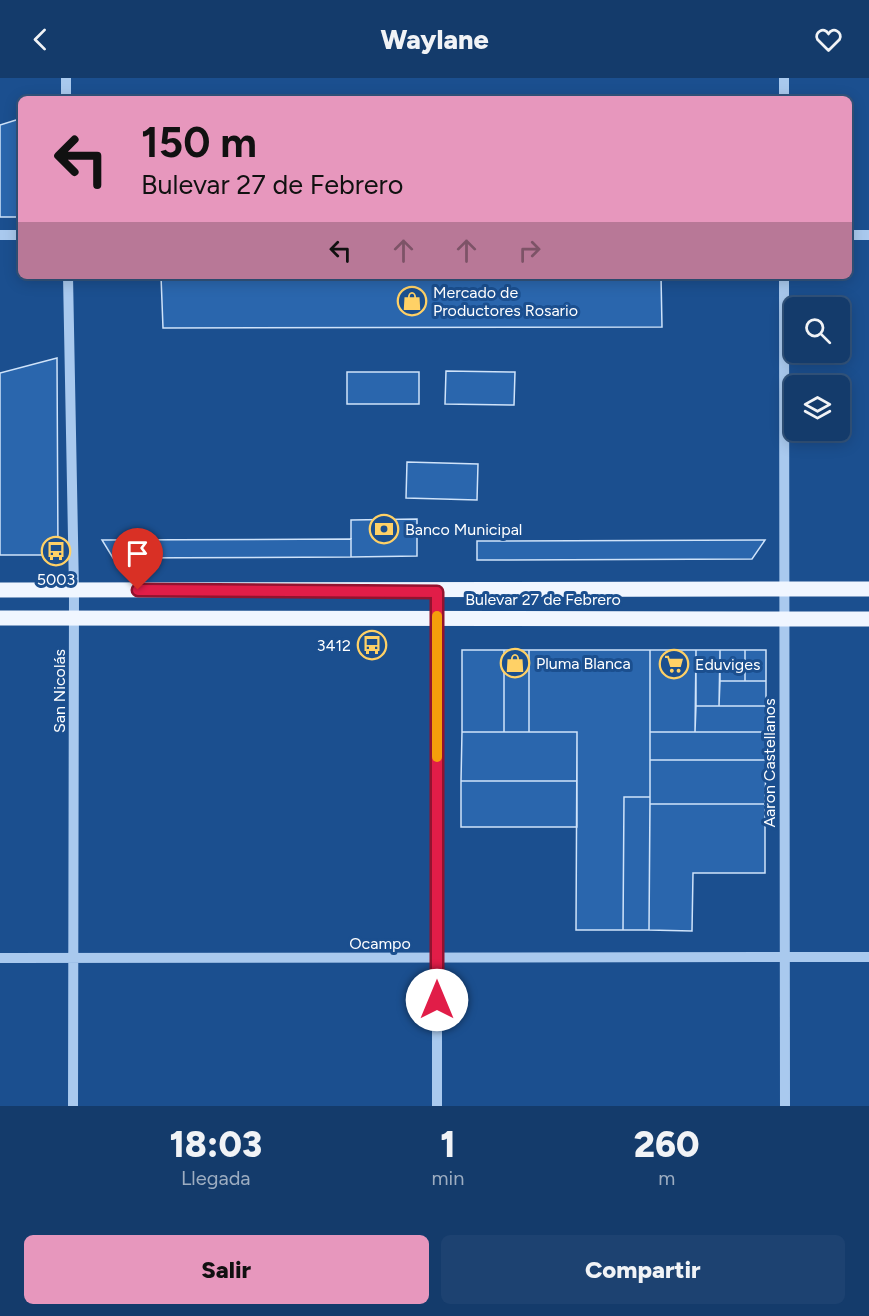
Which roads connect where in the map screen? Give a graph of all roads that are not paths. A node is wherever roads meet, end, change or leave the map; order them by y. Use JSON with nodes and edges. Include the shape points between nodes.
{"nodes":[{"id":1,"x":66,"y":78,"type":"edge"},
{"id":2,"x":784,"y":78,"type":"edge"},
{"id":3,"x":66,"y":96,"type":"edge"},
{"id":4,"x":784,"y":96,"type":"edge"},
{"id":5,"x":0,"y":235,"type":"edge"},
{"id":6,"x":18,"y":235,"type":"edge"},
{"id":7,"x":852,"y":235,"type":"edge"},
{"id":8,"x":869,"y":235,"type":"edge"},
{"id":9,"x":68,"y":279,"type":"edge"},
{"id":10,"x":784,"y":279,"type":"edge"},
{"id":11,"x":784,"y":589,"type":"junction"},
{"id":12,"x":0,"y":590,"type":"edge"},
{"id":13,"x":74,"y":590,"type":"junction"},
{"id":14,"x":869,"y":590,"type":"edge"},
{"id":15,"x":437,"y":592,"type":"junction"},
{"id":16,"x":74,"y":616,"type":"junction"},
{"id":17,"x":437,"y":617,"type":"junction"},
{"id":18,"x":0,"y":618,"type":"edge"},
{"id":19,"x":783,"y":618,"type":"junction"},
{"id":20,"x":869,"y":619,"type":"edge"},
{"id":21,"x":785,"y":957,"type":"junction"},
{"id":22,"x":869,"y":957,"type":"edge"},
{"id":23,"x":0,"y":958,"type":"edge"},
{"id":24,"x":73,"y":958,"type":"junction"},
{"id":25,"x":437,"y":958,"type":"junction"},
{"id":26,"x":73,"y":1106,"type":"edge"},
{"id":27,"x":437,"y":1106,"type":"edge"},
{"id":28,"x":785,"y":1106,"type":"edge"}],
"edges":[{"from":1,"to":3,"type":"street"},
{"from":2,"to":4,"type":"street"},
{"from":5,"to":6,"type":"street"},
{"from":7,"to":8,"type":"street"},
{"from":9,"to":13,"type":"street","name":"San Nicolás"},
{"from":10,"to":11,"type":"street","name":"Aaron Castellanos"},
{"from":11,"to":14,"type":"main road","name":"Bulevar 27 de Febrero"},
{"from":11,"to":15,"type":"main road","name":"Bulevar 27 de Febrero"},
{"from":11,"to":19,"type":"street","name":"Aaron Castellanos"},
{"from":12,"to":13,"type":"main road","name":"Bulevar 27 de Febrero"},
{"from":13,"to":15,"type":"main road","name":"Bulevar 27 de Febrero"},
{"from":13,"to":16,"type":"street","name":"San Nicolás"},
{"from":15,"to":17,"type":"street"},
{"from":16,"to":17,"type":"main road","name":"Bulevar 27 de Febrero"},
{"from":16,"to":18,"type":"main road","name":"Bulevar 27 de Febrero"},
{"from":16,"to":24,"type":"street","name":"San Nicolás"},
{"from":17,"to":19,"type":"main road","name":"Bulevar 27 de Febrero"},
{"from":17,"to":25,"type":"street"},
{"from":19,"to":20,"type":"main road","name":"Bulevar 27 de Febrero"},
{"from":19,"to":21,"type":"street","name":"Aaron Castellanos"},
{"from":21,"to":22,"type":"street","name":"Ocampo"},
{"from":21,"to":25,"type":"street","name":"Ocampo"},
{"from":21,"to":28,"type":"street","name":"Aaron Castellanos"},
{"from":23,"to":24,"type":"street","name":"Ocampo"},
{"from":24,"to":25,"type":"street","name":"Ocampo"},
{"from":24,"to":26,"type":"street","name":"San Nicolás"},
{"from":25,"to":27,"type":"street"}]}
